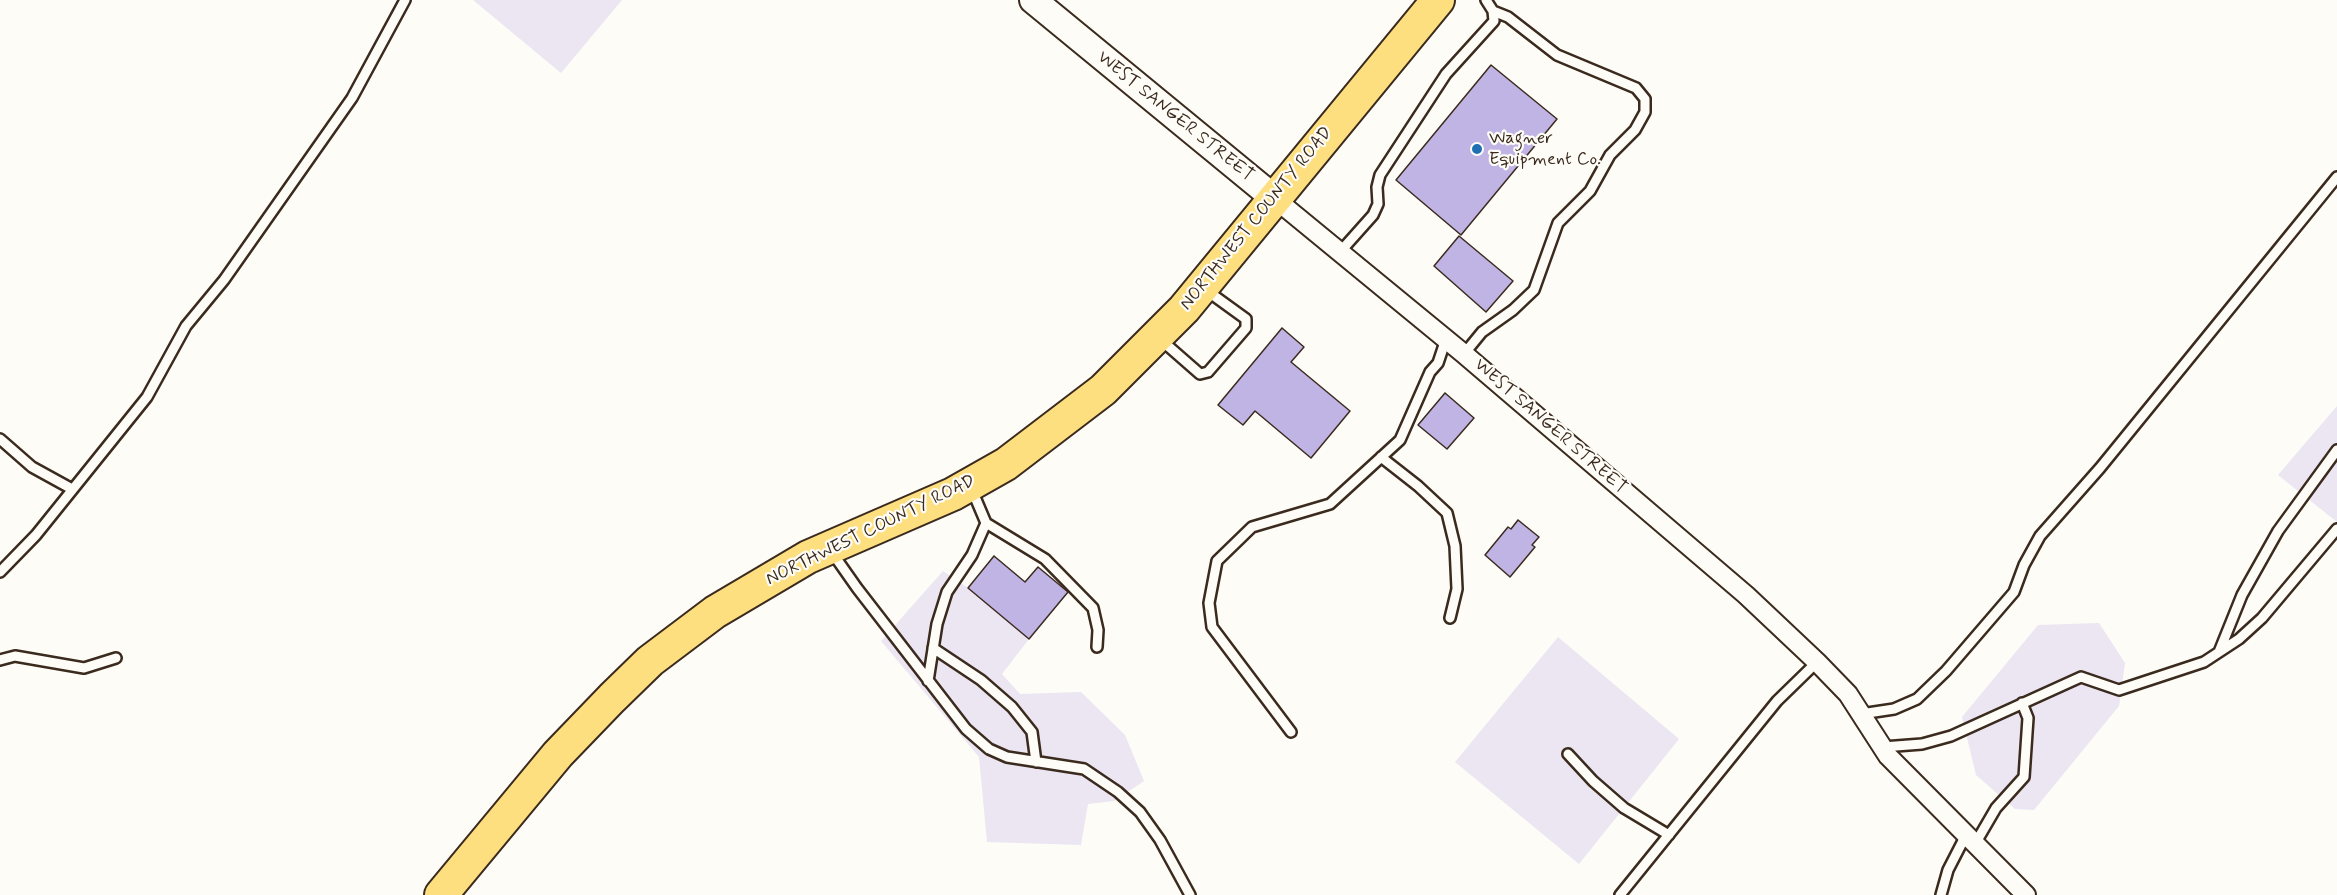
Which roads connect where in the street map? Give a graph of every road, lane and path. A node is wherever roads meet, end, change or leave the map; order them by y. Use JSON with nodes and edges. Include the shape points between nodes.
{"nodes":[{"id":1,"x":405,"y":0,"type":"edge"},
{"id":2,"x":1034,"y":0,"type":"edge"},
{"id":3,"x":1438,"y":0,"type":"edge"},
{"id":4,"x":1486,"y":0,"type":"edge"},
{"id":5,"x":1493,"y":11,"type":"junction"},
{"id":6,"x":2337,"y":177,"type":"edge"},
{"id":7,"x":1274,"y":198,"type":"junction"},
{"id":8,"x":1340,"y":252,"type":"junction"},
{"id":9,"x":1202,"y":287,"type":"junction"},
{"id":10,"x":1157,"y":337,"type":"junction"},
{"id":11,"x":1446,"y":339,"type":"junction"},
{"id":12,"x":1464,"y":354,"type":"junction"},
{"id":13,"x":0,"y":439,"type":"edge"},
{"id":14,"x":2337,"y":450,"type":"edge"},
{"id":15,"x":1381,"y":457,"type":"junction"},
{"id":16,"x":970,"y":485,"type":"junction"},
{"id":17,"x":72,"y":489,"type":"junction"},
{"id":18,"x":986,"y":523,"type":"junction"},
{"id":19,"x":2337,"y":529,"type":"edge"},
{"id":20,"x":829,"y":548,"type":"junction"},
{"id":21,"x":0,"y":572,"type":"edge"},
{"id":22,"x":1450,"y":618,"type":"dead end"},
{"id":23,"x":1097,"y":647,"type":"dead end"},
{"id":24,"x":933,"y":648,"type":"junction"},
{"id":25,"x":2219,"y":652,"type":"junction"},
{"id":26,"x":116,"y":658,"type":"dead end"},
{"id":27,"x":0,"y":660,"type":"edge"},
{"id":28,"x":1817,"y":662,"type":"junction"},
{"id":29,"x":928,"y":681,"type":"junction"},
{"id":30,"x":2022,"y":703,"type":"junction"},
{"id":31,"x":1861,"y":714,"type":"junction"},
{"id":32,"x":1291,"y":732,"type":"dead end"},
{"id":33,"x":1883,"y":747,"type":"junction"},
{"id":34,"x":1568,"y":754,"type":"dead end"},
{"id":35,"x":1036,"y":762,"type":"junction"},
{"id":36,"x":1669,"y":835,"type":"junction"},
{"id":37,"x":1970,"y":840,"type":"junction"},
{"id":38,"x":441,"y":895,"type":"edge"},
{"id":39,"x":1190,"y":895,"type":"edge"},
{"id":40,"x":1620,"y":895,"type":"edge"},
{"id":41,"x":1941,"y":895,"type":"edge"},
{"id":42,"x":2026,"y":895,"type":"edge"}],
"edges":[{"from":1,"to":17,"type":"lane","via":[[352,98],[224,280],[186,326],[147,397]]},
{"from":2,"to":7,"type":"main road","name":"WEST SANGER STREET"},
{"from":3,"to":7,"type":"highway","name":"NORTHWEST COUNTY ROAD"},
{"from":4,"to":5,"type":"lane"},
{"from":5,"to":8,"type":"lane","via":[[1494,21],[1446,74],[1380,176],[1373,215]]},
{"from":5,"to":12,"type":"lane","via":[[1508,17],[1557,56],[1636,88],[1645,99],[1645,112],[1635,130],[1610,154],[1590,191],[1558,223],[1534,290],[1482,332]]},
{"from":6,"to":31,"type":"lane","via":[[2040,536],[2014,592],[1946,670],[1917,699],[1894,709]]},
{"from":7,"to":8,"type":"street","name":"WEST SANGER STREET"},
{"from":7,"to":9,"type":"highway","name":"NORTHWEST COUNTY ROAD"},
{"from":8,"to":11,"type":"street","name":"WEST SANGER STREET"},
{"from":9,"to":10,"type":"highway","name":"NORTHWEST COUNTY ROAD"},
{"from":9,"to":10,"type":"lane","via":[[1246,318],[1246,328],[1208,372],[1200,374]]},
{"from":10,"to":16,"type":"highway","name":"NORTHWEST COUNTY ROAD","via":[[1103,390],[1006,464]]},
{"from":11,"to":12,"type":"street","name":"WEST SANGER STREET"},
{"from":11,"to":15,"type":"lane","via":[[1400,440]]},
{"from":12,"to":28,"type":"street","name":"WEST SANGER STREET","via":[[1746,595]]},
{"from":13,"to":17,"type":"lane","via":[[32,467]]},
{"from":14,"to":25,"type":"lane","via":[[2278,531],[2242,595]]},
{"from":15,"to":22,"type":"lane","via":[[1447,513],[1455,546],[1457,589]]},
{"from":15,"to":32,"type":"lane","via":[[1330,504],[1252,527],[1217,561],[1209,603],[1212,627]]},
{"from":16,"to":18,"type":"lane"},
{"from":16,"to":20,"type":"highway","name":"NORTHWEST COUNTY ROAD"},
{"from":17,"to":21,"type":"lane"},
{"from":18,"to":23,"type":"lane","via":[[1046,559],[1093,608]]},
{"from":18,"to":24,"type":"lane","via":[[972,555],[947,591]]},
{"from":19,"to":25,"type":"lane","via":[[2262,618]]},
{"from":20,"to":29,"type":"lane"},
{"from":20,"to":38,"type":"highway","name":"NORTHWEST COUNTY ROAD","via":[[769,578],[715,612],[650,662],[558,754]]},
{"from":24,"to":29,"type":"lane"},
{"from":24,"to":35,"type":"lane","via":[[981,680],[1012,707],[1032,732]]},
{"from":25,"to":30,"type":"lane","via":[[2204,662],[2119,690],[2081,676]]},
{"from":26,"to":27,"type":"lane","via":[[84,668],[15,656]]},
{"from":28,"to":31,"type":"street","name":"WEST SANGER STREET"},
{"from":28,"to":36,"type":"lane","via":[[1777,701]]},
{"from":29,"to":35,"type":"lane","via":[[966,729],[989,749]]},
{"from":30,"to":33,"type":"lane","via":[[1951,735],[1922,744]]},
{"from":30,"to":37,"type":"lane","via":[[2028,718],[2024,777]]},
{"from":31,"to":33,"type":"street","name":"WEST SANGER STREET"},
{"from":33,"to":37,"type":"street","name":"WEST SANGER STREET"},
{"from":34,"to":36,"type":"lane","via":[[1624,808]]},
{"from":35,"to":39,"type":"lane","via":[[1084,769],[1118,792],[1140,812],[1160,840]]},
{"from":36,"to":40,"type":"lane"},
{"from":37,"to":41,"type":"lane","via":[[1948,870]]},
{"from":37,"to":42,"type":"street","name":"WEST SANGER STREET"}]}
